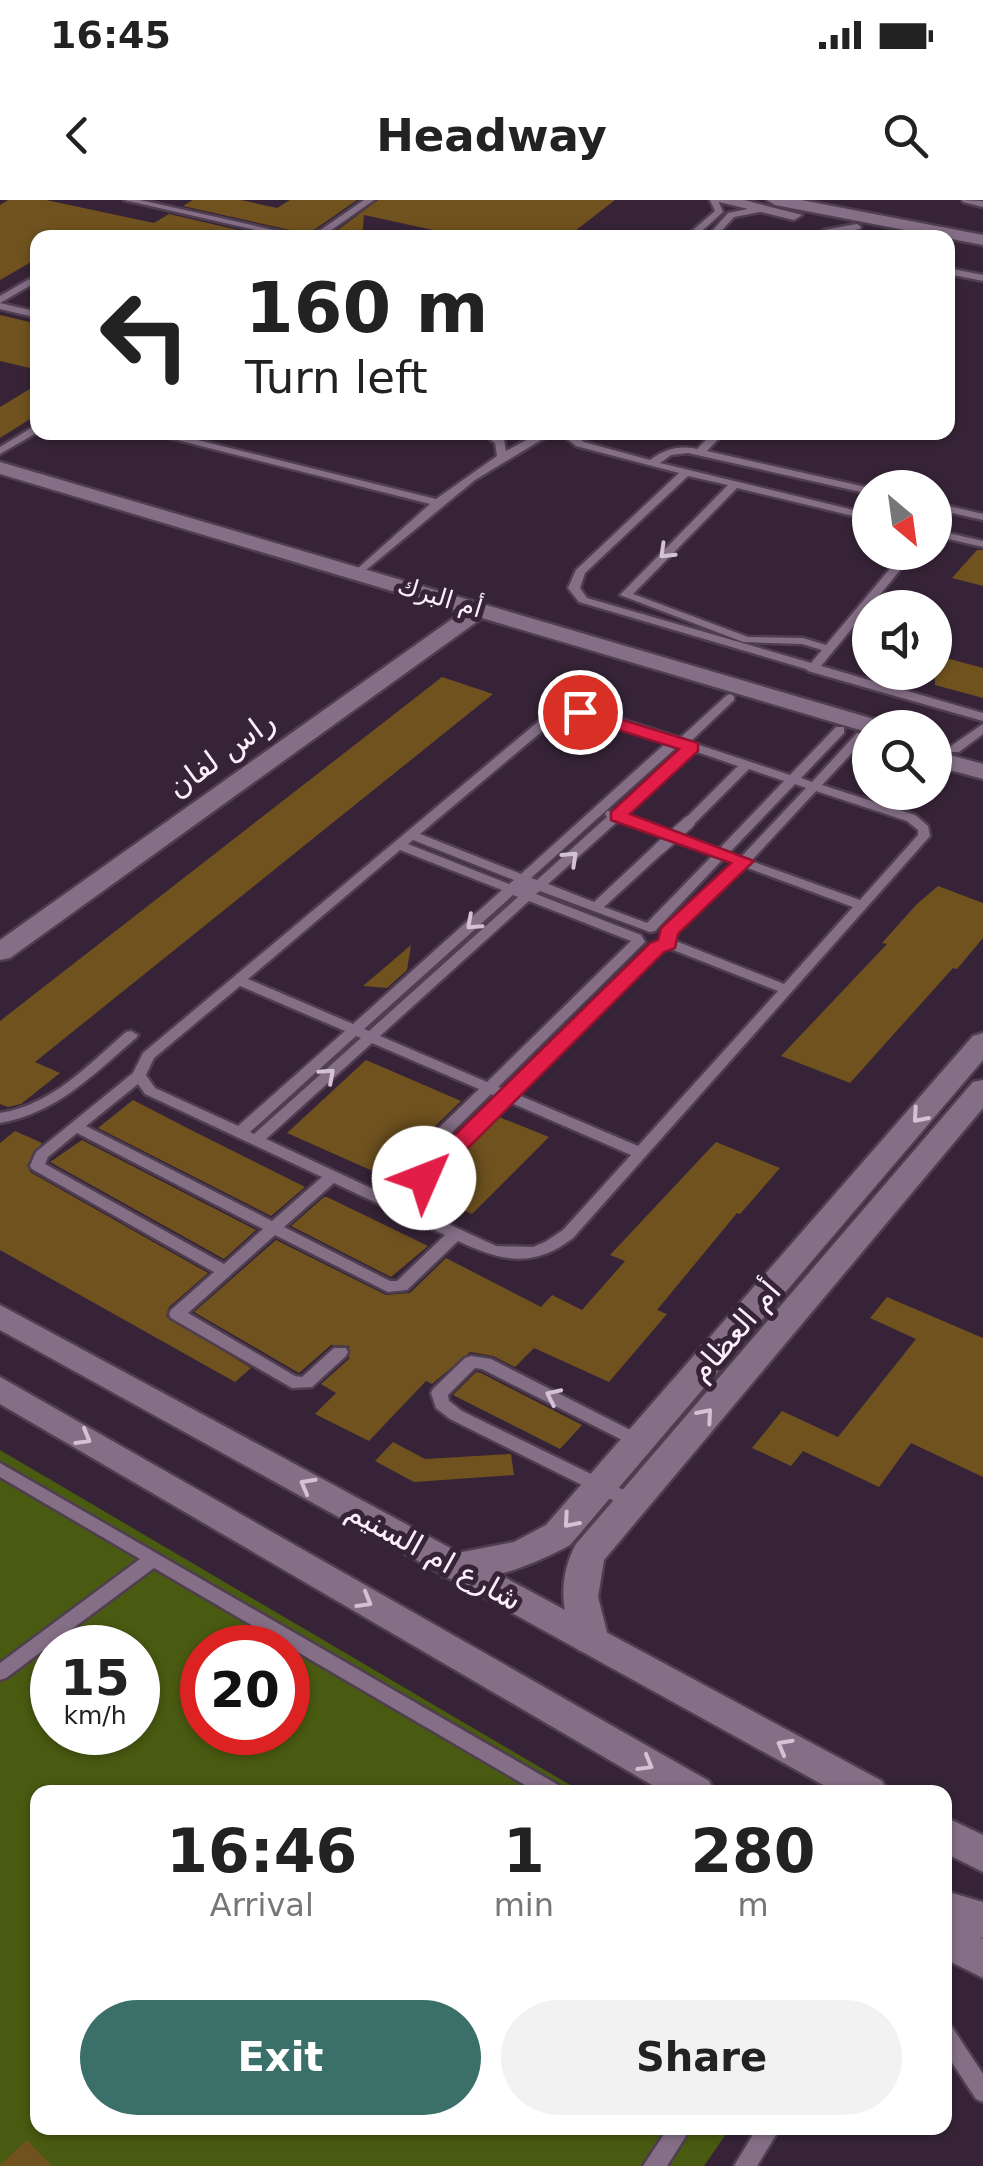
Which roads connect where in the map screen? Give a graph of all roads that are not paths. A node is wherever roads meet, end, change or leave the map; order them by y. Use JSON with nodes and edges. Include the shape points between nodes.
{"nodes":[{"id":1,"x":128,"y":200,"type":"edge"},
{"id":2,"x":370,"y":200,"type":"edge"},
{"id":3,"x":716,"y":200,"type":"edge"},
{"id":4,"x":870,"y":200,"type":"edge"},
{"id":5,"x":966,"y":200,"type":"edge"},
{"id":6,"x":768,"y":204,"type":"edge"},
{"id":7,"x":983,"y":204,"type":"edge"},
{"id":8,"x":983,"y":222,"type":"edge"},
{"id":9,"x":268,"y":230,"type":"edge"},
{"id":10,"x":325,"y":230,"type":"edge"},
{"id":11,"x":697,"y":230,"type":"edge"},
{"id":12,"x":717,"y":230,"type":"edge"},
{"id":13,"x":824,"y":230,"type":"edge"},
{"id":14,"x":872,"y":230,"type":"edge"},
{"id":15,"x":923,"y":230,"type":"edge"},
{"id":16,"x":955,"y":235,"type":"edge"},
{"id":17,"x":983,"y":240,"type":"edge"},
{"id":18,"x":955,"y":245,"type":"edge"},
{"id":19,"x":983,"y":251,"type":"edge"},
{"id":20,"x":955,"y":272,"type":"edge"},
{"id":21,"x":983,"y":278,"type":"edge"},
{"id":22,"x":30,"y":283,"type":"edge"},
{"id":23,"x":0,"y":303,"type":"edge"},
{"id":24,"x":30,"y":312,"type":"edge"},
{"id":25,"x":30,"y":431,"type":"edge"},
{"id":26,"x":183,"y":440,"type":"edge"},
{"id":27,"x":497,"y":440,"type":"edge"},
{"id":28,"x":510,"y":440,"type":"edge"},
{"id":29,"x":541,"y":440,"type":"edge"},
{"id":30,"x":571,"y":440,"type":"edge"},
{"id":31,"x":712,"y":440,"type":"edge"},
{"id":32,"x":0,"y":452,"type":"edge"},
{"id":33,"x":700,"y":452,"type":"junction"},
{"id":34,"x":502,"y":458,"type":"junction"},
{"id":35,"x":652,"y":464,"type":"junction"},
{"id":36,"x":0,"y":468,"type":"edge"},
{"id":37,"x":686,"y":472,"type":"junction"},
{"id":38,"x":0,"y":482,"type":"edge"},
{"id":39,"x":735,"y":484,"type":"junction"},
{"id":40,"x":852,"y":487,"type":"edge"},
{"id":41,"x":438,"y":503,"type":"junction"},
{"id":42,"x":952,"y":510,"type":"edge"},
{"id":43,"x":852,"y":513,"type":"edge"},
{"id":44,"x":983,"y":517,"type":"edge"},
{"id":45,"x":952,"y":537,"type":"edge"},
{"id":46,"x":983,"y":544,"type":"edge"},
{"id":47,"x":895,"y":570,"type":"edge"},
{"id":48,"x":360,"y":572,"type":"junction"},
{"id":49,"x":460,"y":611,"type":"junction"},
{"id":50,"x":549,"y":639,"type":"junction"},
{"id":51,"x":829,"y":649,"type":"junction"},
{"id":52,"x":812,"y":668,"type":"junction"},
{"id":53,"x":730,"y":698,"type":"junction"},
{"id":54,"x":983,"y":717,"type":"edge"},
{"id":55,"x":983,"y":728,"type":"edge"},
{"id":56,"x":852,"y":730,"type":"edge"},
{"id":57,"x":852,"y":730,"type":"edge"},
{"id":58,"x":852,"y":740,"type":"edge"},
{"id":59,"x":683,"y":744,"type":"junction"},
{"id":60,"x":852,"y":745,"type":"edge"},
{"id":61,"x":952,"y":745,"type":"edge"},
{"id":62,"x":952,"y":752,"type":"edge"},
{"id":63,"x":952,"y":755,"type":"edge"},
{"id":64,"x":983,"y":758,"type":"edge"},
{"id":65,"x":746,"y":764,"type":"junction"},
{"id":66,"x":983,"y":772,"type":"edge"},
{"id":67,"x":794,"y":778,"type":"junction"},
{"id":68,"x":816,"y":787,"type":"junction"},
{"id":69,"x":600,"y":810,"type":"junction"},
{"id":70,"x":617,"y":816,"type":"junction"},
{"id":71,"x":411,"y":835,"type":"junction"},
{"id":72,"x":398,"y":846,"type":"junction"},
{"id":73,"x":722,"y":854,"type":"junction"},
{"id":74,"x":744,"y":861,"type":"junction"},
{"id":75,"x":523,"y":880,"type":"junction"},
{"id":76,"x":540,"y":886,"type":"junction"},
{"id":77,"x":509,"y":892,"type":"junction"},
{"id":78,"x":527,"y":898,"type":"junction"},
{"id":79,"x":861,"y":905,"type":"junction"},
{"id":80,"x":595,"y":908,"type":"junction"},
{"id":81,"x":0,"y":929,"type":"edge"},
{"id":82,"x":643,"y":934,"type":"junction"},
{"id":83,"x":664,"y":941,"type":"junction"},
{"id":84,"x":0,"y":952,"type":"edge"},
{"id":85,"x":238,"y":980,"type":"junction"},
{"id":86,"x":786,"y":989,"type":"junction"},
{"id":87,"x":355,"y":1029,"type":"junction"},
{"id":88,"x":131,"y":1036,"type":"dead end"},
{"id":89,"x":371,"y":1036,"type":"junction"},
{"id":90,"x":978,"y":1067,"type":"edge"},
{"id":91,"x":140,"y":1075,"type":"junction"},
{"id":92,"x":490,"y":1089,"type":"junction"},
{"id":93,"x":509,"y":1096,"type":"junction"},
{"id":94,"x":0,"y":1118,"type":"edge"},
{"id":95,"x":78,"y":1127,"type":"junction"},
{"id":96,"x":240,"y":1133,"type":"junction"},
{"id":97,"x":256,"y":1140,"type":"junction"},
{"id":98,"x":638,"y":1152,"type":"junction"},
{"id":99,"x":332,"y":1176,"type":"junction"},
{"id":100,"x":377,"y":1197,"type":"junction"},
{"id":101,"x":396,"y":1206,"type":"junction"},
{"id":102,"x":274,"y":1226,"type":"junction"},
{"id":103,"x":456,"y":1234,"type":"junction"},
{"id":104,"x":223,"y":1270,"type":"junction"},
{"id":105,"x":0,"y":1316,"type":"edge"},
{"id":106,"x":340,"y":1352,"type":"dead end"},
{"id":107,"x":0,"y":1388,"type":"edge"},
{"id":108,"x":640,"y":1441,"type":"junction"},
{"id":109,"x":670,"y":1458,"type":"junction"},
{"id":110,"x":0,"y":1469,"type":"edge"},
{"id":111,"x":601,"y":1486,"type":"junction"},
{"id":112,"x":632,"y":1502,"type":"junction"},
{"id":113,"x":152,"y":1560,"type":"junction"},
{"id":114,"x":454,"y":1566,"type":"junction"},
{"id":115,"x":591,"y":1640,"type":"junction"},
{"id":116,"x":0,"y":1673,"type":"edge"},
{"id":117,"x":541,"y":1785,"type":"edge"},
{"id":118,"x":684,"y":1785,"type":"edge"},
{"id":119,"x":857,"y":1785,"type":"edge"},
{"id":120,"x":952,"y":1838,"type":"edge"},
{"id":121,"x":983,"y":1855,"type":"edge"},
{"id":122,"x":952,"y":1912,"type":"edge"},
{"id":123,"x":983,"y":1920,"type":"edge"},
{"id":124,"x":952,"y":1942,"type":"edge"},
{"id":125,"x":983,"y":1960,"type":"edge"},
{"id":126,"x":952,"y":2045,"type":"edge"},
{"id":127,"x":983,"y":2092,"type":"edge"},
{"id":128,"x":675,"y":2135,"type":"edge"},
{"id":129,"x":765,"y":2135,"type":"edge"},
{"id":130,"x":654,"y":2166,"type":"edge"},
{"id":131,"x":745,"y":2166,"type":"edge"}],
"edges":[{"from":1,"to":9,"type":"lane"},
{"from":2,"to":10,"type":"lane"},
{"from":3,"to":6,"type":"street"},
{"from":3,"to":11,"type":"lane","via":[[718,212]]},
{"from":4,"to":8,"type":"street"},
{"from":5,"to":7,"type":"lane"},
{"from":6,"to":12,"type":"lane","via":[[731,215]]},
{"from":6,"to":13,"type":"street"},
{"from":6,"to":15,"type":"street"},
{"from":13,"to":14,"type":"street"},
{"from":16,"to":17,"type":"street"},
{"from":18,"to":19,"type":"street"},
{"from":20,"to":21,"type":"lane"},
{"from":22,"to":23,"type":"lane"},
{"from":23,"to":24,"type":"lane"},
{"from":25,"to":32,"type":"lane"},
{"from":26,"to":41,"type":"lane"},
{"from":27,"to":34,"type":"lane"},
{"from":28,"to":34,"type":"lane"},
{"from":29,"to":34,"type":"lane"},
{"from":30,"to":35,"type":"lane"},
{"from":31,"to":33,"type":"lane"},
{"from":33,"to":35,"type":"lane","via":[[673,451]]},
{"from":33,"to":40,"type":"lane"},
{"from":34,"to":41,"type":"lane"},
{"from":35,"to":37,"type":"lane"},
{"from":36,"to":48,"type":"street","name":"أم البرك"},
{"from":37,"to":39,"type":"lane"},
{"from":37,"to":52,"type":"lane","via":[[580,572],[577,594],[600,608]]},
{"from":38,"to":49,"type":"street","name":"أم البرك"},
{"from":39,"to":43,"type":"lane"},
{"from":39,"to":51,"type":"lane","one_way":true,"via":[[626,595],[747,640],[803,641]]},
{"from":41,"to":48,"type":"lane"},
{"from":42,"to":44,"type":"lane"},
{"from":45,"to":46,"type":"lane"},
{"from":47,"to":51,"type":"lane"},
{"from":48,"to":49,"type":"street","name":"أم البرك"},
{"from":49,"to":50,"type":"street","name":"أم البرك"},
{"from":49,"to":81,"type":"street","name":"راس لفان"},
{"from":49,"to":84,"type":"street","name":"راس لفان"},
{"from":50,"to":53,"type":"street","name":"أم البرك"},
{"from":50,"to":56,"type":"street","name":"أم البرك"},
{"from":51,"to":52,"type":"lane"},
{"from":52,"to":54,"type":"lane"},
{"from":53,"to":57,"type":"street","name":"أم البرك"},
{"from":53,"to":59,"type":"lane"},
{"from":55,"to":61,"type":"lane"},
{"from":58,"to":67,"type":"lane"},
{"from":59,"to":65,"type":"lane"},
{"from":59,"to":69,"type":"lane"},
{"from":59,"to":70,"type":"lane"},
{"from":59,"to":71,"type":"lane","via":[[592,714],[558,715]]},
{"from":60,"to":68,"type":"lane"},
{"from":62,"to":64,"type":"street"},
{"from":63,"to":66,"type":"street"},
{"from":65,"to":67,"type":"lane"},
{"from":65,"to":80,"type":"lane","bridge":true},
{"from":67,"to":68,"type":"lane"},
{"from":67,"to":73,"type":"lane"},
{"from":68,"to":74,"type":"lane"},
{"from":68,"to":79,"type":"lane","via":[[911,818],[924,829],[920,842]]},
{"from":69,"to":70,"type":"lane"},
{"from":69,"to":75,"type":"lane"},
{"from":70,"to":73,"type":"lane"},
{"from":76,"to":70,"type":"lane","one_way":true},
{"from":71,"to":72,"type":"lane"},
{"from":71,"to":75,"type":"lane"},
{"from":72,"to":77,"type":"lane"},
{"from":72,"to":85,"type":"lane"},
{"from":73,"to":74,"type":"lane"},
{"from":73,"to":82,"type":"lane"},
{"from":74,"to":79,"type":"lane"},
{"from":74,"to":83,"type":"lane"},
{"from":75,"to":76,"type":"lane"},
{"from":75,"to":77,"type":"lane"},
{"from":76,"to":78,"type":"lane"},
{"from":76,"to":80,"type":"lane"},
{"from":77,"to":78,"type":"lane"},
{"from":77,"to":87,"type":"lane","one_way":true},
{"from":78,"to":82,"type":"lane"},
{"from":78,"to":89,"type":"lane"},
{"from":79,"to":86,"type":"lane"},
{"from":80,"to":82,"type":"lane"},
{"from":82,"to":83,"type":"lane"},
{"from":82,"to":92,"type":"lane"},
{"from":83,"to":86,"type":"lane"},
{"from":83,"to":93,"type":"lane"},
{"from":85,"to":87,"type":"lane"},
{"from":85,"to":91,"type":"lane","via":[[148,1056]]},
{"from":86,"to":98,"type":"lane"},
{"from":87,"to":89,"type":"lane"},
{"from":87,"to":96,"type":"lane"},
{"from":88,"to":94,"type":"lane","via":[[45,1104]]},
{"from":89,"to":92,"type":"lane"},
{"from":97,"to":89,"type":"lane","one_way":true},
{"from":90,"to":108,"type":"street","name":"أم العظام","one_way":true},
{"from":109,"to":90,"type":"street","name":"أم العظام","one_way":true},
{"from":91,"to":95,"type":"lane"},
{"from":91,"to":96,"type":"lane","via":[[150,1091]]},
{"from":92,"to":93,"type":"lane"},
{"from":92,"to":100,"type":"lane"},
{"from":93,"to":98,"type":"lane"},
{"from":93,"to":101,"type":"lane"},
{"from":95,"to":102,"type":"lane"},
{"from":95,"to":104,"type":"lane","via":[[41,1156],[40,1170]]},
{"from":96,"to":97,"type":"lane"},
{"from":97,"to":99,"type":"lane"},
{"from":98,"to":103,"type":"lane","via":[[555,1245],[514,1254]]},
{"from":99,"to":100,"type":"lane"},
{"from":99,"to":102,"type":"lane"},
{"from":100,"to":101,"type":"lane"},
{"from":101,"to":103,"type":"lane"},
{"from":102,"to":103,"type":"lane","via":[[392,1288]]},
{"from":102,"to":104,"type":"lane"},
{"from":104,"to":106,"type":"lane","via":[[179,1308],[179,1318],[300,1384]]},
{"from":114,"to":105,"type":"street","name":"شارع ام السنيم","one_way":true},
{"from":107,"to":118,"type":"street","one_way":true},
{"from":108,"to":109,"type":"lane"},
{"from":108,"to":111,"type":"street","name":"أم العظام"},
{"from":108,"to":111,"type":"lane","one_way":true,"via":[[485,1363],[472,1362],[440,1393],[456,1415]]},
{"from":109,"to":112,"type":"street","name":"أم العظام"},
{"from":110,"to":113,"type":"lane"},
{"from":111,"to":112,"type":"lane"},
{"from":111,"to":114,"type":"street","name":"أم العظام","one_way":true,"via":[[538,1549]]},
{"from":112,"to":115,"type":"street","name":"أم العظام","via":[[588,1554],[580,1574],[578,1607]]},
{"from":113,"to":116,"type":"lane"},
{"from":113,"to":117,"type":"lane"},
{"from":114,"to":115,"type":"street","name":"شارع ام السنيم"},
{"from":119,"to":115,"type":"street","name":"شارع ام السنيم","one_way":true},
{"from":120,"to":121,"type":"street"},
{"from":122,"to":123,"type":"street"},
{"from":124,"to":125,"type":"street"},
{"from":126,"to":127,"type":"lane"},
{"from":128,"to":130,"type":"lane"},
{"from":129,"to":131,"type":"lane"}]}
